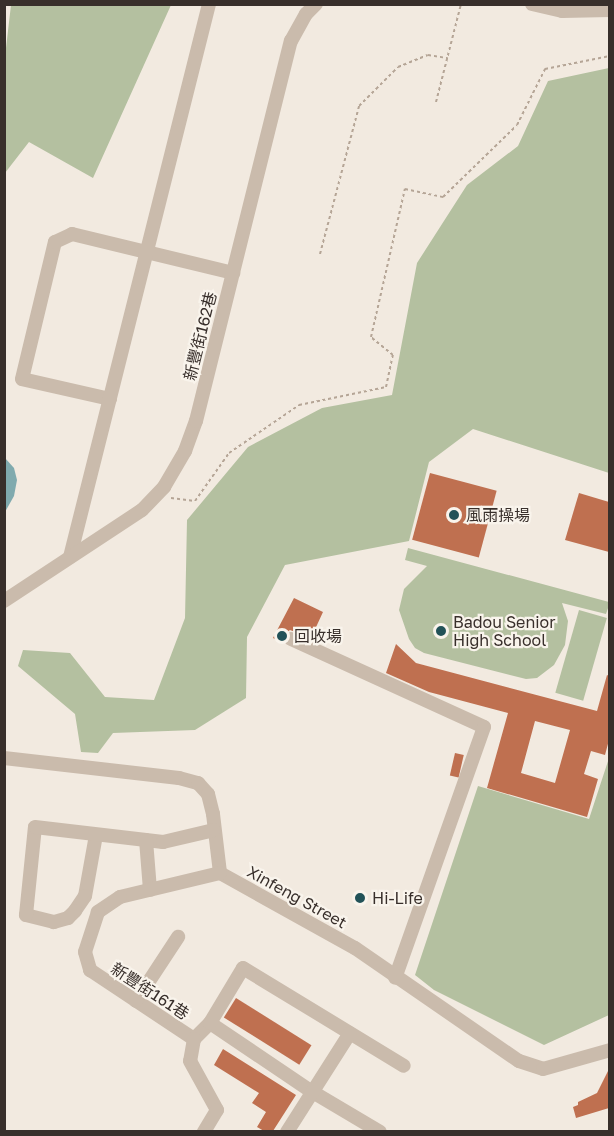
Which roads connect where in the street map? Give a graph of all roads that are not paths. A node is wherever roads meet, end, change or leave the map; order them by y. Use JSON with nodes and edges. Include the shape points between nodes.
{"nodes":[{"id":1,"x":209,"y":4,"type":"edge"},
{"id":2,"x":316,"y":4,"type":"edge"},
{"id":3,"x":532,"y":4,"type":"edge"},
{"id":4,"x":596,"y":8,"type":"edge"},
{"id":5,"x":609,"y":10,"type":"edge"},
{"id":6,"x":147,"y":254,"type":"junction"},
{"id":7,"x":233,"y":273,"type":"junction"},
{"id":8,"x":110,"y":399,"type":"junction"},
{"id":9,"x":70,"y":557,"type":"junction"},
{"id":10,"x":4,"y":601,"type":"edge"},
{"id":11,"x":291,"y":639,"type":"dead end"},
{"id":12,"x":4,"y":758,"type":"edge"},
{"id":13,"x":214,"y":830,"type":"junction"},
{"id":14,"x":96,"y":835,"type":"junction"},
{"id":15,"x":146,"y":840,"type":"junction"},
{"id":16,"x":220,"y":873,"type":"junction"},
{"id":17,"x":150,"y":890,"type":"junction"},
{"id":18,"x":178,"y":937,"type":"dead end"},
{"id":19,"x":395,"y":978,"type":"junction"},
{"id":20,"x":136,"y":1001,"type":"junction"},
{"id":21,"x":210,"y":1023,"type":"junction"},
{"id":22,"x":350,"y":1033,"type":"junction"},
{"id":23,"x":194,"y":1039,"type":"junction"},
{"id":24,"x":609,"y":1050,"type":"edge"},
{"id":25,"x":404,"y":1066,"type":"dead end"},
{"id":26,"x":311,"y":1091,"type":"junction"},
{"id":27,"x":204,"y":1131,"type":"edge"},
{"id":28,"x":287,"y":1131,"type":"edge"},
{"id":29,"x":380,"y":1131,"type":"edge"}],
"edges":[{"from":1,"to":6,"type":"street"},
{"from":2,"to":7,"type":"street","name":"新豐街162巷","via":[[291,41]]},
{"from":3,"to":4,"type":"street","via":[[562,12]]},
{"from":4,"to":5,"type":"street"},
{"from":6,"to":7,"type":"street"},
{"from":6,"to":8,"type":"street"},
{"from":6,"to":8,"type":"street","via":[[72,234],[55,242],[22,379]]},
{"from":7,"to":9,"type":"street","name":"新豐街162巷","via":[[185,451],[164,487],[142,510]]},
{"from":8,"to":9,"type":"street"},
{"from":9,"to":10,"type":"street","name":"新豐街162巷"},
{"from":11,"to":19,"type":"street","via":[[484,727]]},
{"from":12,"to":13,"type":"street","via":[[198,783],[208,795]]},
{"from":13,"to":15,"type":"street","via":[[163,842]]},
{"from":13,"to":16,"type":"street"},
{"from":14,"to":14,"type":"street","via":[[35,827],[26,915],[54,922],[75,911],[85,896]]},
{"from":14,"to":15,"type":"street"},
{"from":15,"to":17,"type":"street"},
{"from":16,"to":17,"type":"street","name":"新豐街161巷"},
{"from":16,"to":19,"type":"street","name":"Xinfeng Street","via":[[356,948]]},
{"from":17,"to":20,"type":"street","name":"新豐街161巷","via":[[120,897],[98,912],[85,952],[90,970]]},
{"from":18,"to":20,"type":"street"},
{"from":19,"to":24,"type":"street","name":"Xinfeng Street","via":[[519,1061],[543,1069]]},
{"from":20,"to":23,"type":"street","name":"新豐街161巷"},
{"from":21,"to":22,"type":"street","via":[[243,968]]},
{"from":21,"to":23,"type":"street","name":"新豐街161巷"},
{"from":21,"to":26,"type":"street","name":"新豐街161巷"},
{"from":22,"to":25,"type":"street"},
{"from":22,"to":26,"type":"street"},
{"from":23,"to":27,"type":"street","via":[[190,1061],[217,1110]]},
{"from":26,"to":28,"type":"street"},
{"from":26,"to":29,"type":"street","name":"新豐街161巷"}]}
